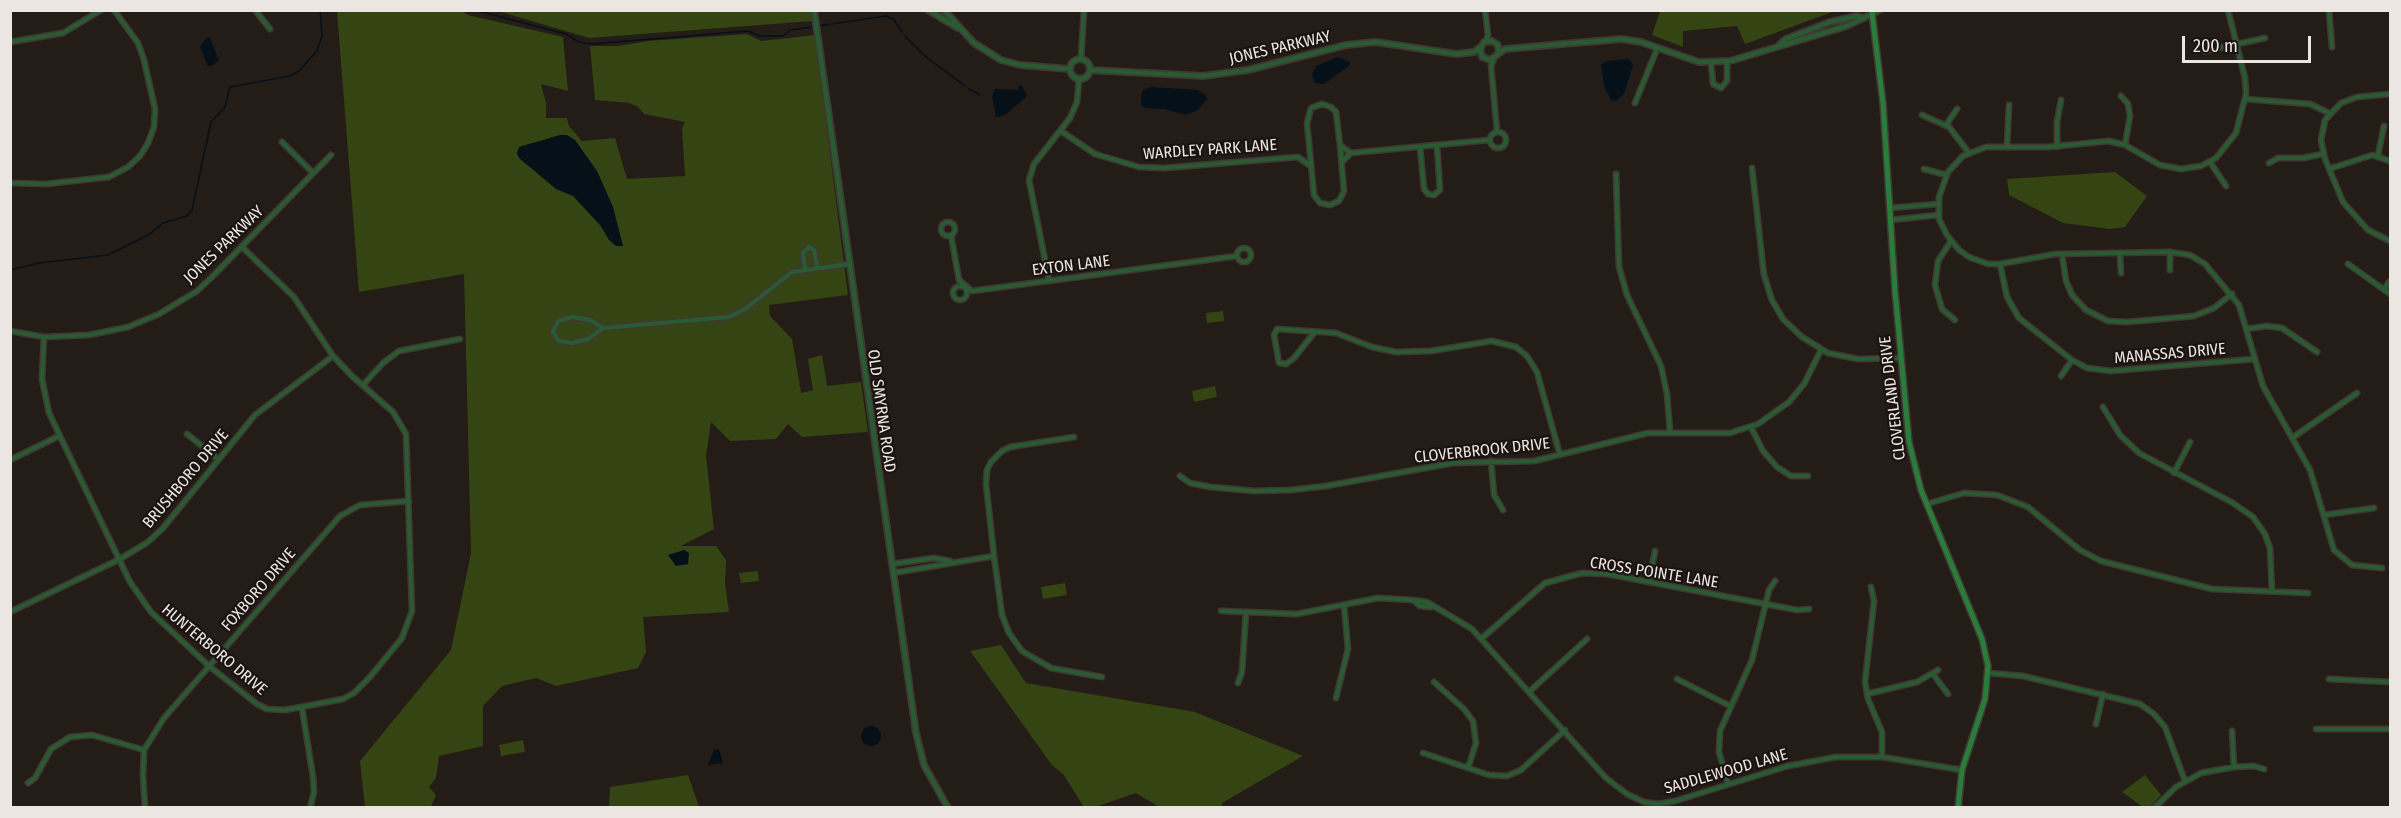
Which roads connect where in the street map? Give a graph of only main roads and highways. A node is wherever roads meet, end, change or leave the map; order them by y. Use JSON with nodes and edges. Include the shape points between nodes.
{"nodes":[{"id":1,"x":1872,"y":12,"type":"edge"},
{"id":2,"x":1958,"y":807,"type":"edge"}],
"edges":[{"from":1,"to":2,"type":"main road","name":"CLOVERLAND DRIVE","via":[[1909,442],[1927,504],[1982,639],[1988,673],[1985,699],[1962,770]]}]}
